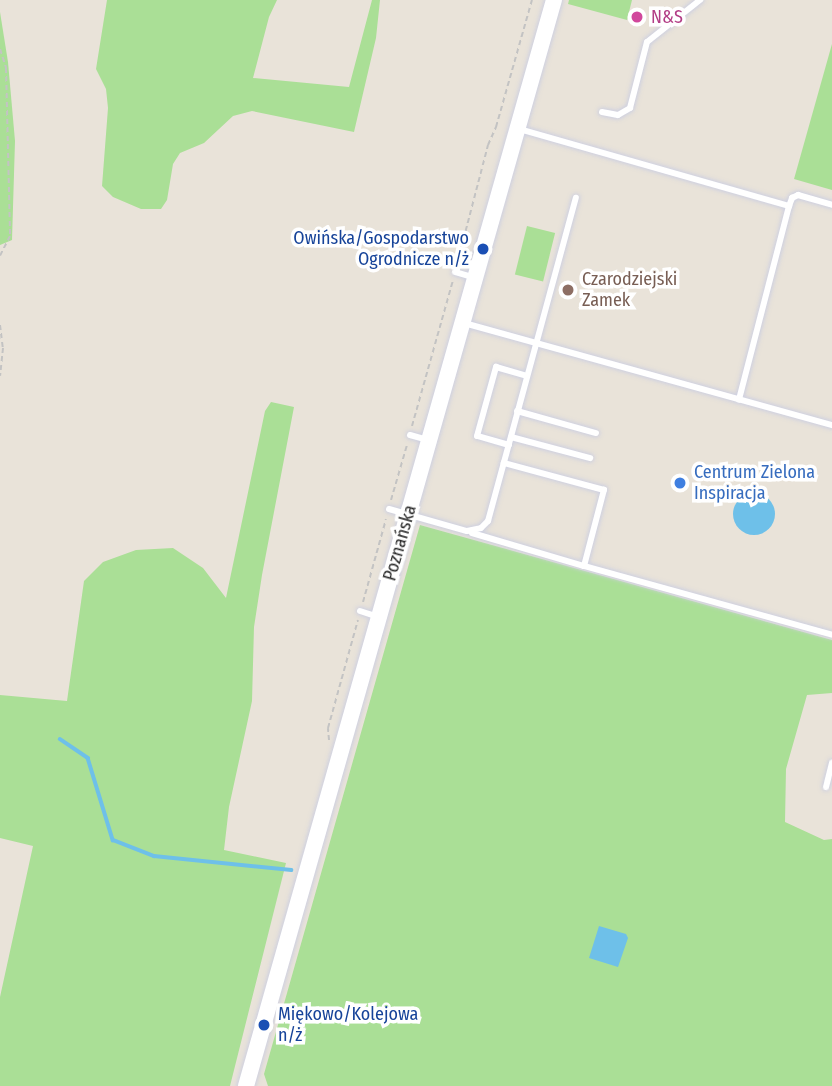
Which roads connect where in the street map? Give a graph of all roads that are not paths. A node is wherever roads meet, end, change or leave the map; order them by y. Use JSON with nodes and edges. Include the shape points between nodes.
{"nodes":[{"id":1,"x":554,"y":0,"type":"edge"},
{"id":2,"x":700,"y":0,"type":"edge"},
{"id":3,"x":602,"y":112,"type":"dead end"},
{"id":4,"x":517,"y":129,"type":"junction"},
{"id":5,"x":576,"y":198,"type":"dead end"},
{"id":6,"x":832,"y":205,"type":"edge"},
{"id":7,"x":789,"y":206,"type":"junction"},
{"id":8,"x":455,"y":272,"type":"road end"},
{"id":9,"x":475,"y":277,"type":"junction"},
{"id":10,"x":462,"y":323,"type":"junction"},
{"id":11,"x":536,"y":344,"type":"junction"},
{"id":12,"x":527,"y":376,"type":"junction"},
{"id":13,"x":739,"y":400,"type":"junction"},
{"id":14,"x":517,"y":411,"type":"junction"},
{"id":15,"x":832,"y":425,"type":"edge"},
{"id":16,"x":596,"y":433,"type":"dead end"},
{"id":17,"x":410,"y":435,"type":"road end"},
{"id":18,"x":429,"y":440,"type":"junction"},
{"id":19,"x":510,"y":441,"type":"junction"},
{"id":20,"x":590,"y":458,"type":"dead end"},
{"id":21,"x":504,"y":463,"type":"junction"},
{"id":22,"x":389,"y":509,"type":"road end"},
{"id":23,"x":408,"y":515,"type":"junction"},
{"id":24,"x":467,"y":531,"type":"junction"},
{"id":25,"x":584,"y":566,"type":"junction"},
{"id":26,"x":360,"y":611,"type":"road end"},
{"id":27,"x":380,"y":617,"type":"junction"},
{"id":28,"x":832,"y":635,"type":"edge"},
{"id":29,"x":832,"y":763,"type":"edge"},
{"id":30,"x":826,"y":787,"type":"dead end"},
{"id":31,"x":246,"y":1086,"type":"edge"}],
"edges":[{"from":1,"to":4,"type":"main road","name":"Poznańska"},
{"from":2,"to":3,"type":"lane","via":[[647,41],[630,108],[618,115]]},
{"from":4,"to":7,"type":"lane"},
{"from":4,"to":9,"type":"main road","name":"Poznańska"},
{"from":5,"to":11,"type":"lane"},
{"from":6,"to":7,"type":"lane","via":[[798,195]]},
{"from":7,"to":13,"type":"lane"},
{"from":8,"to":9,"type":"lane"},
{"from":9,"to":10,"type":"main road","name":"Poznańska"},
{"from":10,"to":11,"type":"lane"},
{"from":10,"to":18,"type":"main road","name":"Poznańska"},
{"from":11,"to":12,"type":"lane"},
{"from":11,"to":13,"type":"lane"},
{"from":12,"to":14,"type":"lane"},
{"from":12,"to":19,"type":"lane","via":[[496,368],[477,436]]},
{"from":13,"to":15,"type":"lane"},
{"from":14,"to":16,"type":"lane"},
{"from":14,"to":19,"type":"lane"},
{"from":17,"to":18,"type":"lane"},
{"from":18,"to":23,"type":"main road","name":"Poznańska"},
{"from":19,"to":20,"type":"lane"},
{"from":19,"to":21,"type":"lane"},
{"from":21,"to":24,"type":"lane","via":[[491,516],[481,528]]},
{"from":21,"to":25,"type":"lane","via":[[604,490]]},
{"from":22,"to":23,"type":"lane"},
{"from":23,"to":24,"type":"lane"},
{"from":23,"to":27,"type":"main road","name":"Poznańska"},
{"from":24,"to":25,"type":"lane"},
{"from":25,"to":28,"type":"lane"},
{"from":26,"to":27,"type":"lane"},
{"from":27,"to":31,"type":"main road","name":"Poznańska"},
{"from":29,"to":30,"type":"lane"}]}
